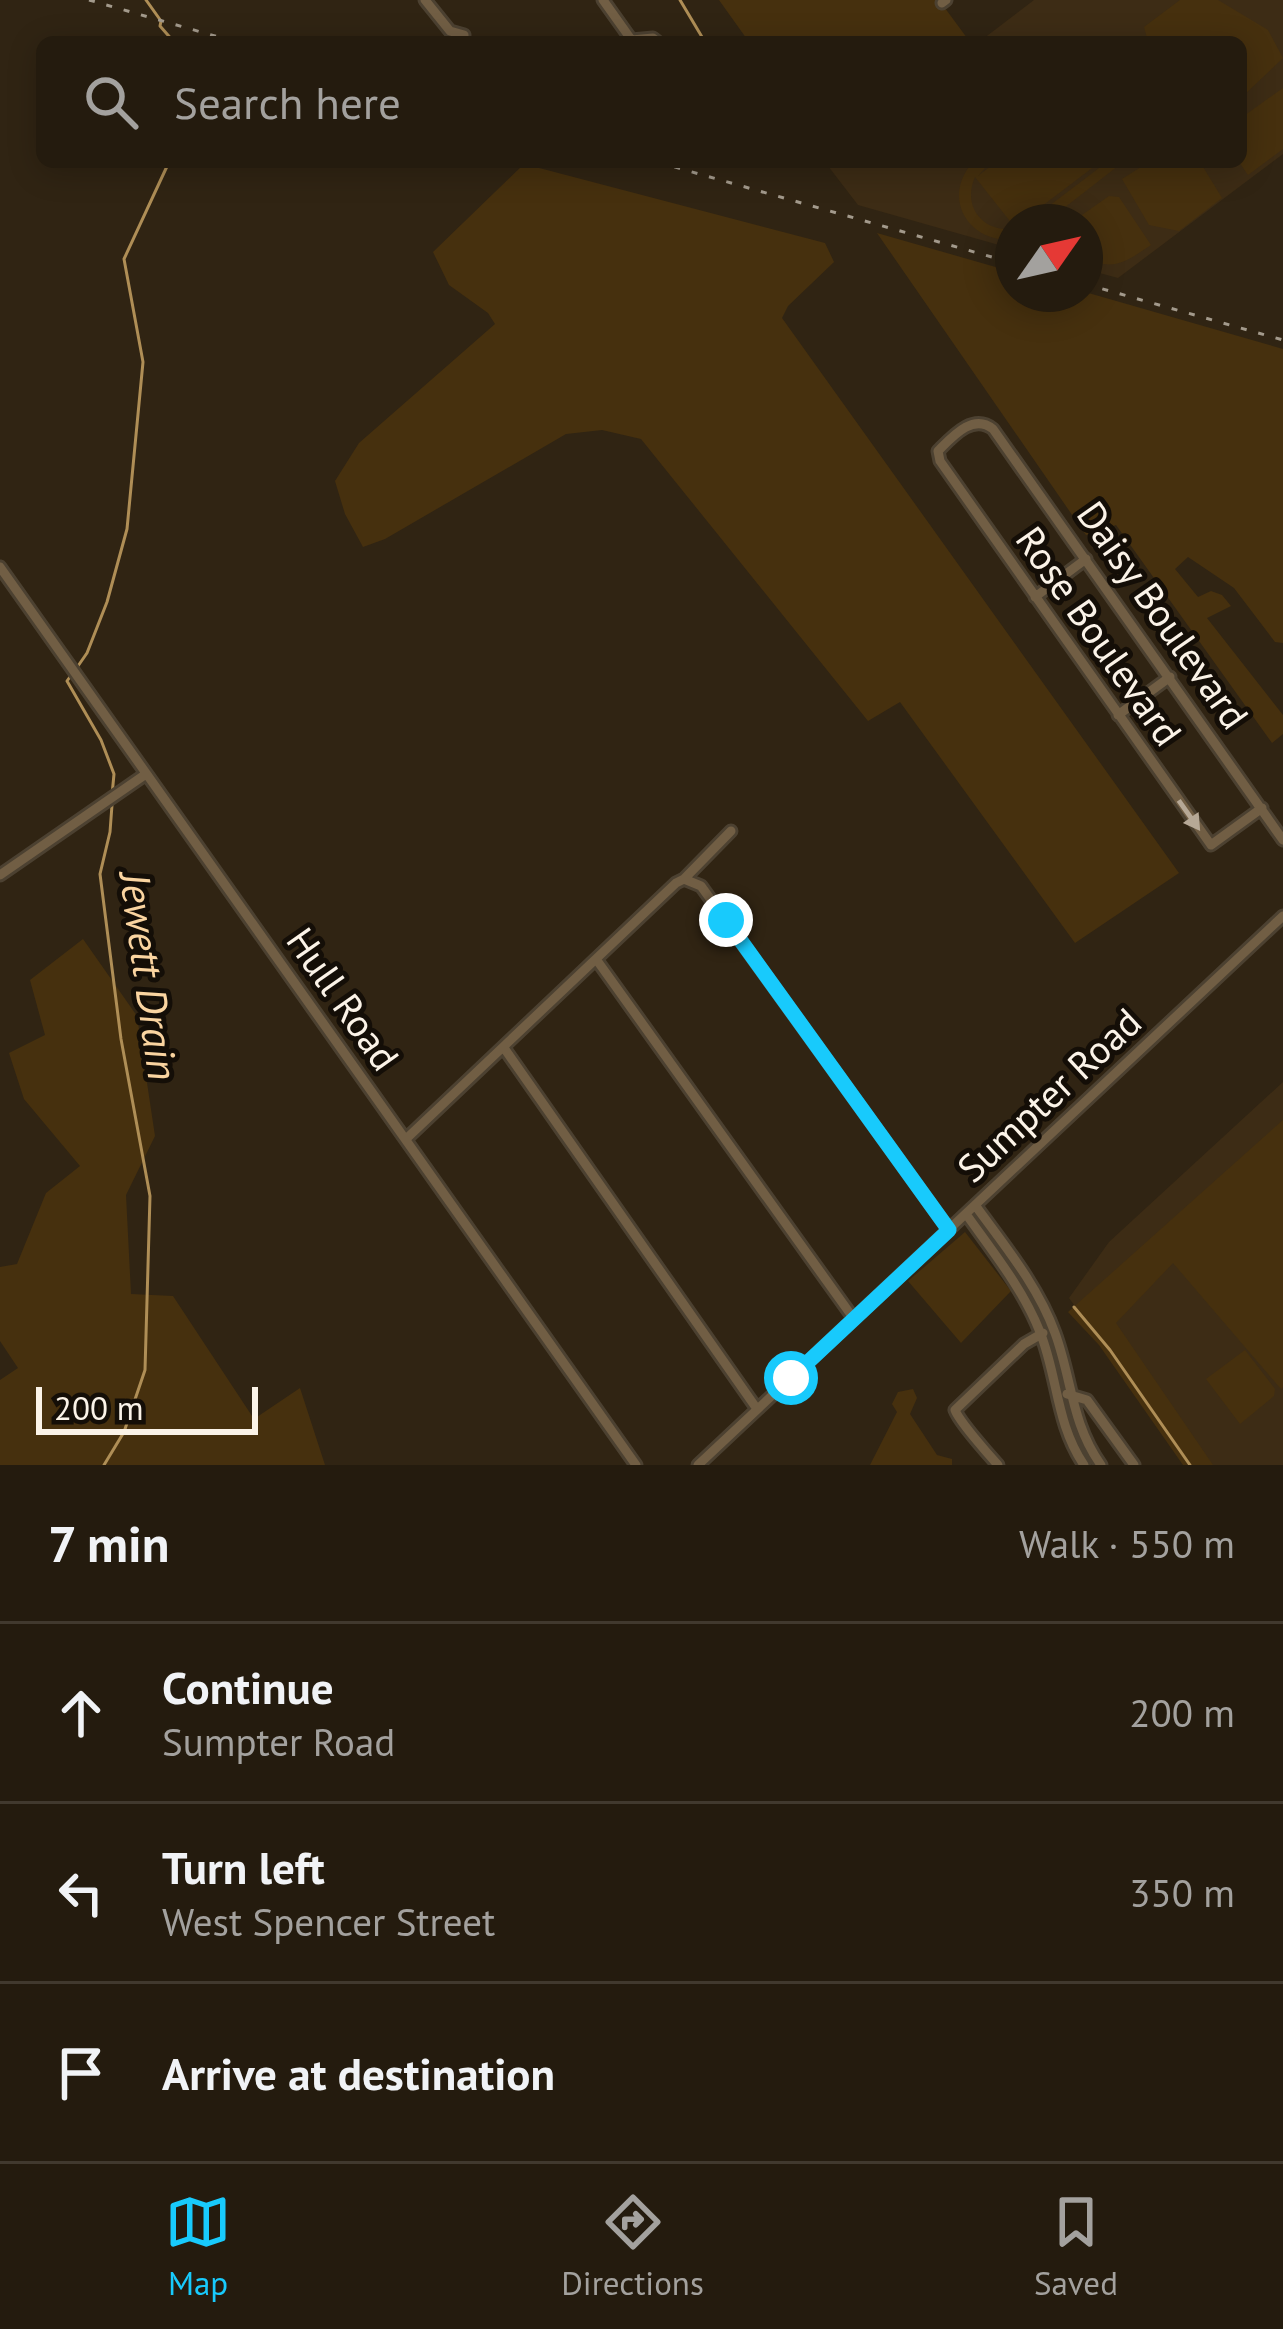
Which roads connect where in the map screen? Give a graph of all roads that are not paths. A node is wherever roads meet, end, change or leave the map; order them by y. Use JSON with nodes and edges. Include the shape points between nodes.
{"nodes":[{"id":1,"x":425,"y":0,"type":"edge"},
{"id":2,"x":603,"y":0,"type":"edge"},
{"id":3,"x":464,"y":34,"type":"dead end"},
{"id":4,"x":628,"y":36,"type":"edge"},
{"id":5,"x":940,"y":461,"type":"joint"},
{"id":6,"x":1086,"y":559,"type":"junction"},
{"id":7,"x":0,"y":567,"type":"edge"},
{"id":8,"x":1035,"y":597,"type":"junction"},
{"id":9,"x":1170,"y":677,"type":"junction"},
{"id":10,"x":1118,"y":716,"type":"junction"},
{"id":11,"x":146,"y":774,"type":"junction"},
{"id":12,"x":1262,"y":808,"type":"junction"},
{"id":13,"x":731,"y":831,"type":"dead end"},
{"id":14,"x":1283,"y":840,"type":"edge"},
{"id":15,"x":0,"y":875,"type":"edge"},
{"id":16,"x":689,"y":880,"type":"junction"},
{"id":17,"x":1283,"y":916,"type":"edge"},
{"id":18,"x":596,"y":959,"type":"junction"},
{"id":19,"x":504,"y":1048,"type":"junction"},
{"id":20,"x":406,"y":1139,"type":"junction"},
{"id":21,"x":970,"y":1209,"type":"junction"},
{"id":22,"x":949,"y":1230,"type":"junction"},
{"id":23,"x":854,"y":1319,"type":"junction"},
{"id":24,"x":1054,"y":1329,"type":"junction"},
{"id":25,"x":1041,"y":1334,"type":"junction"},
{"id":26,"x":1070,"y":1394,"type":"junction"},
{"id":27,"x":1056,"y":1396,"type":"junction"},
{"id":28,"x":757,"y":1409,"type":"junction"},
{"id":29,"x":1099,"y":1464,"type":"edge"},
{"id":30,"x":636,"y":1465,"type":"edge"},
{"id":31,"x":698,"y":1465,"type":"edge"},
{"id":32,"x":998,"y":1465,"type":"edge"},
{"id":33,"x":1084,"y":1465,"type":"edge"},
{"id":34,"x":1134,"y":1465,"type":"edge"}],
"edges":[{"from":1,"to":3,"type":"street","via":[[450,31]]},
{"from":2,"to":4,"type":"street"},
{"from":5,"to":6,"type":"street","name":"Daisy Boulevard","via":[[938,451],[985,422]]},
{"from":5,"to":8,"type":"street","name":"Rose Boulevard"},
{"from":6,"to":8,"type":"street"},
{"from":6,"to":9,"type":"street","name":"Daisy Boulevard"},
{"from":7,"to":11,"type":"street","name":"Hull Road"},
{"from":8,"to":10,"type":"street","name":"Rose Boulevard"},
{"from":9,"to":10,"type":"street"},
{"from":9,"to":12,"type":"street","name":"Daisy Boulevard"},
{"from":10,"to":12,"type":"street","name":"Rose Boulevard","one_way":true,"via":[[1211,845]]},
{"from":11,"to":15,"type":"street"},
{"from":11,"to":20,"type":"street","name":"Hull Road"},
{"from":12,"to":14,"type":"street","name":"Daisy Boulevard"},
{"from":13,"to":16,"type":"street"},
{"from":16,"to":18,"type":"street","via":[[676,883]]},
{"from":16,"to":22,"type":"street"},
{"from":17,"to":21,"type":"street","name":"Sumpter Road"},
{"from":18,"to":19,"type":"street"},
{"from":18,"to":23,"type":"street"},
{"from":19,"to":20,"type":"street"},
{"from":19,"to":28,"type":"street"},
{"from":20,"to":30,"type":"street","name":"Hull Road"},
{"from":21,"to":22,"type":"street","name":"Sumpter Road"},
{"from":21,"to":24,"type":"street","via":[[1030,1282]]},
{"from":21,"to":25,"type":"street"},
{"from":22,"to":23,"type":"street","name":"Sumpter Road"},
{"from":23,"to":28,"type":"street","name":"Sumpter Road"},
{"from":24,"to":25,"type":"street"},
{"from":24,"to":26,"type":"street"},
{"from":25,"to":27,"type":"street"},
{"from":25,"to":32,"type":"street","via":[[955,1410]]},
{"from":26,"to":27,"type":"street"},
{"from":26,"to":29,"type":"street"},
{"from":26,"to":34,"type":"street","via":[[1087,1400]]},
{"from":27,"to":33,"type":"street"},
{"from":28,"to":31,"type":"street","name":"Sumpter Road"}]}
